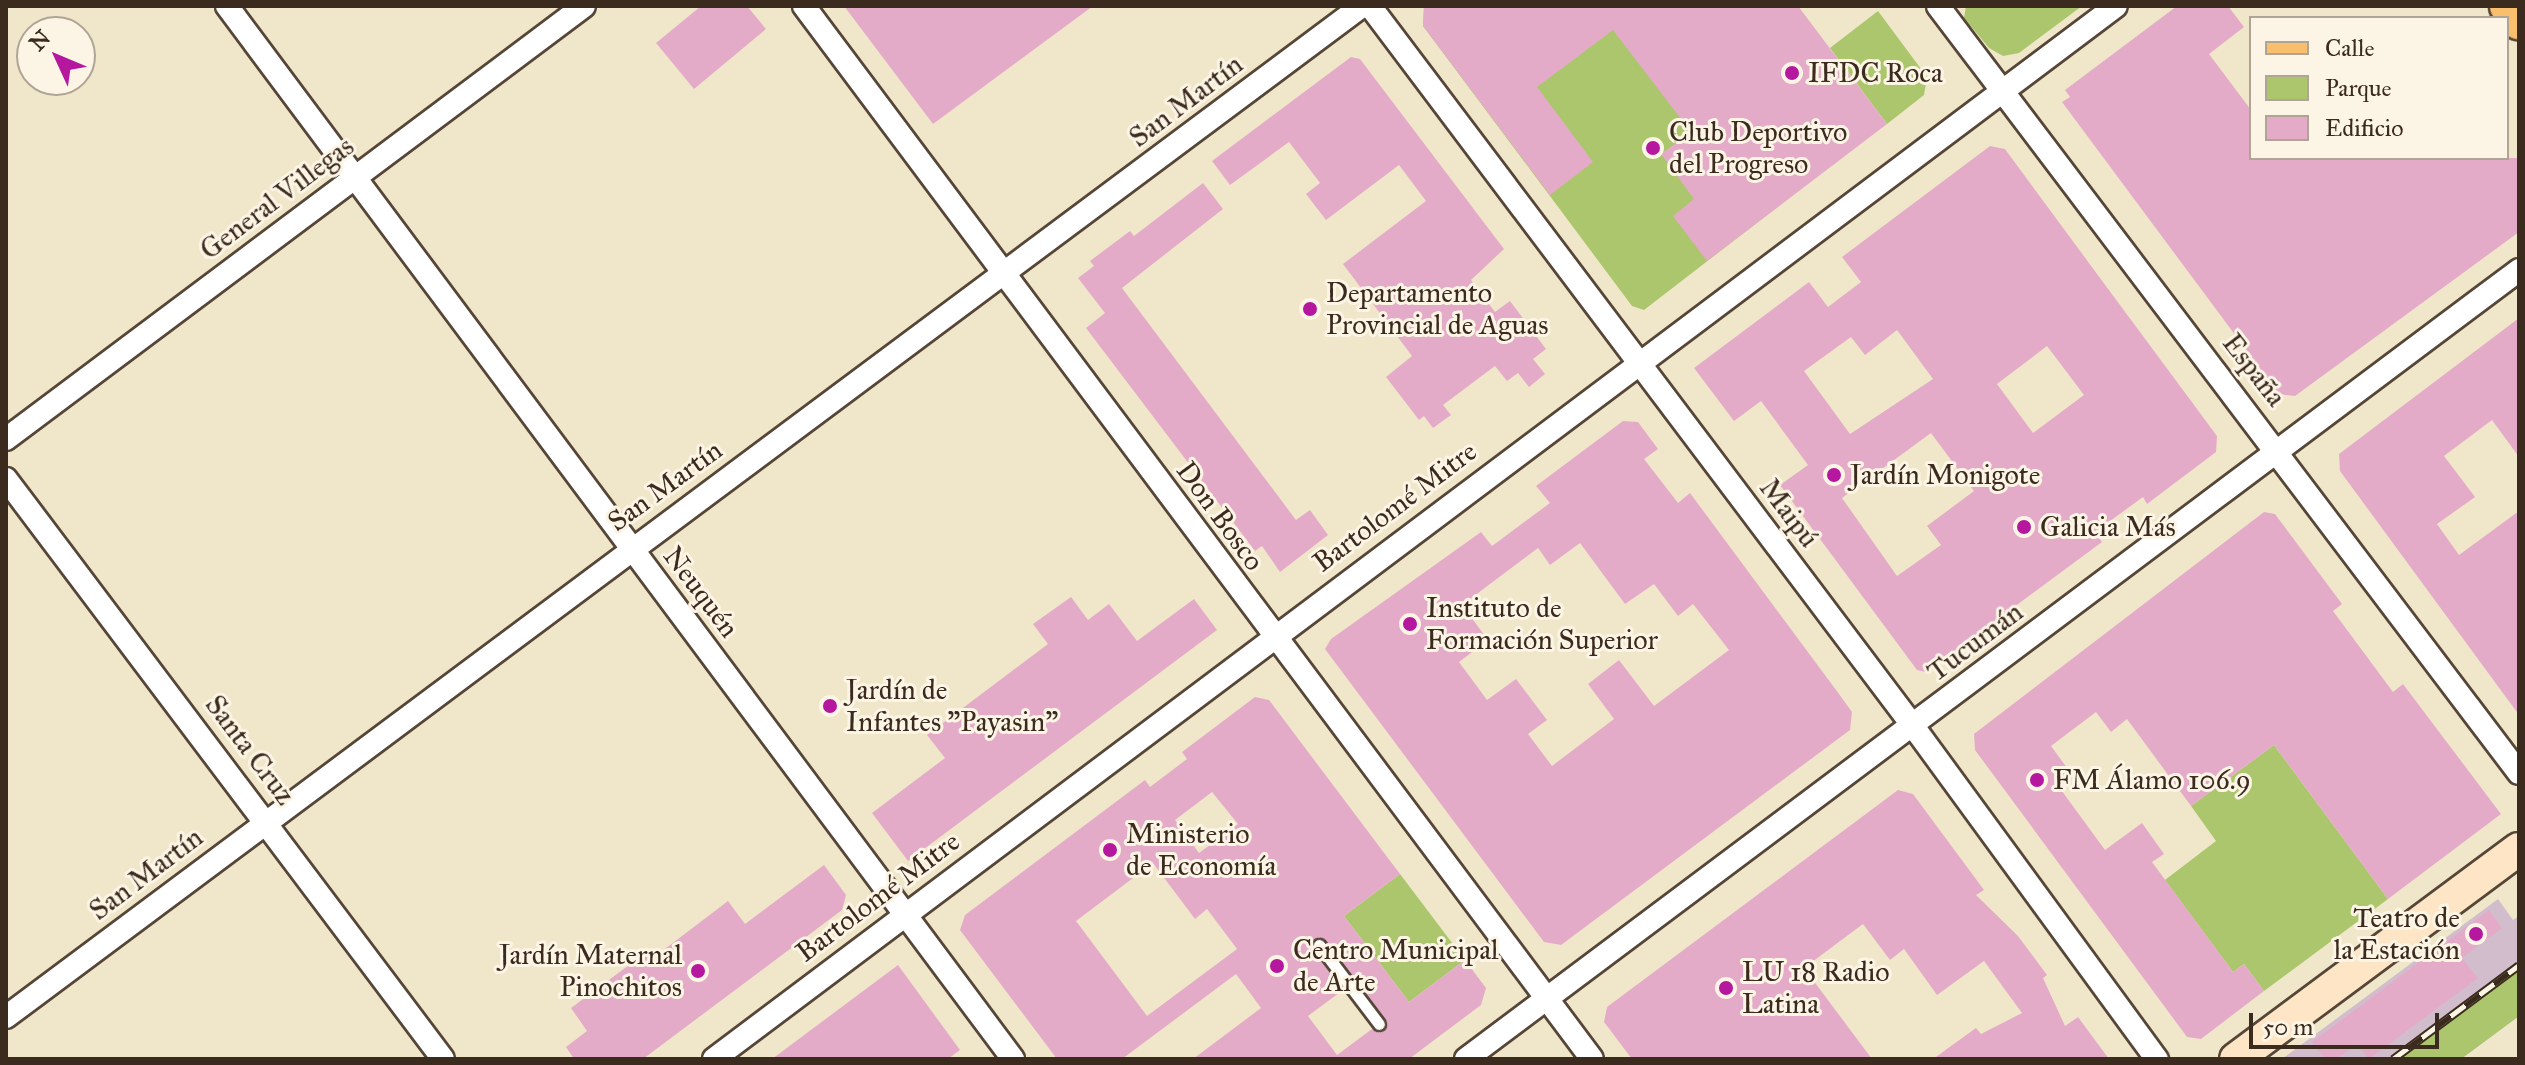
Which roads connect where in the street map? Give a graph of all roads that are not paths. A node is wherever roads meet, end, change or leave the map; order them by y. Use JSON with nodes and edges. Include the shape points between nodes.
{"nodes":[{"id":1,"x":227,"y":6,"type":"edge"},
{"id":2,"x":584,"y":6,"type":"edge"},
{"id":3,"x":804,"y":6,"type":"edge"},
{"id":4,"x":1362,"y":6,"type":"edge"},
{"id":5,"x":1370,"y":6,"type":"edge"},
{"id":6,"x":1938,"y":6,"type":"edge"},
{"id":7,"x":2116,"y":6,"type":"edge"},
{"id":8,"x":2508,"y":6,"type":"edge"},
{"id":9,"x":2519,"y":21,"type":"edge"},
{"id":10,"x":2002,"y":92,"type":"junction"},
{"id":11,"x":353,"y":178,"type":"junction"},
{"id":12,"x":2519,"y":270,"type":"edge"},
{"id":13,"x":1004,"y":274,"type":"junction"},
{"id":14,"x":1636,"y":363,"type":"junction"},
{"id":15,"x":6,"y":439,"type":"edge"},
{"id":16,"x":2279,"y":450,"type":"junction"},
{"id":17,"x":6,"y":479,"type":"edge"},
{"id":18,"x":631,"y":547,"type":"junction"},
{"id":19,"x":1272,"y":637,"type":"junction"},
{"id":20,"x":1913,"y":726,"type":"junction"},
{"id":21,"x":2519,"y":773,"type":"edge"},
{"id":22,"x":267,"y":821,"type":"junction"},
{"id":23,"x":2519,"y":849,"type":"edge"},
{"id":24,"x":904,"y":916,"type":"junction"},
{"id":25,"x":1319,"y":945,"type":"dead end"},
{"id":26,"x":1547,"y":998,"type":"junction"},
{"id":27,"x":6,"y":1017,"type":"edge"},
{"id":28,"x":1379,"y":1024,"type":"dead end"},
{"id":29,"x":443,"y":1059,"type":"edge"},
{"id":30,"x":714,"y":1059,"type":"edge"},
{"id":31,"x":1013,"y":1059,"type":"edge"},
{"id":32,"x":1466,"y":1059,"type":"edge"},
{"id":33,"x":1592,"y":1059,"type":"edge"},
{"id":34,"x":2157,"y":1059,"type":"edge"},
{"id":35,"x":2236,"y":1059,"type":"edge"}],
"edges":[{"from":1,"to":11,"type":"street","name":"Neuquén"},
{"from":2,"to":11,"type":"street","name":"General Villegas"},
{"from":3,"to":13,"type":"street","name":"Don Bosco"},
{"from":4,"to":13,"type":"street","name":"San Martín"},
{"from":5,"to":14,"type":"street","name":"Maipú"},
{"from":6,"to":10,"type":"street","name":"España"},
{"from":7,"to":10,"type":"street","name":"Bartolomé Mitre"},
{"from":8,"to":9,"type":"main road"},
{"from":10,"to":14,"type":"street","name":"Bartolomé Mitre"},
{"from":10,"to":16,"type":"street","name":"España"},
{"from":11,"to":15,"type":"street","name":"General Villegas"},
{"from":11,"to":18,"type":"street","name":"Neuquén"},
{"from":12,"to":16,"type":"street","name":"Tucumán"},
{"from":13,"to":18,"type":"street","name":"San Martín"},
{"from":13,"to":19,"type":"street","name":"Don Bosco"},
{"from":14,"to":19,"type":"street","name":"Bartolomé Mitre"},
{"from":14,"to":20,"type":"street","name":"Maipú"},
{"from":16,"to":20,"type":"street","name":"Tucumán"},
{"from":16,"to":21,"type":"street","name":"España"},
{"from":17,"to":22,"type":"street","name":"Santa Cruz"},
{"from":18,"to":22,"type":"street","name":"San Martín"},
{"from":18,"to":24,"type":"street","name":"Neuquén"},
{"from":19,"to":24,"type":"street","name":"Bartolomé Mitre"},
{"from":19,"to":26,"type":"street","name":"Don Bosco"},
{"from":20,"to":26,"type":"street","name":"Tucumán"},
{"from":20,"to":34,"type":"street","name":"Maipú"},
{"from":22,"to":27,"type":"street","name":"San Martín"},
{"from":22,"to":29,"type":"street","name":"Santa Cruz"},
{"from":23,"to":35,"type":"main road"},
{"from":24,"to":30,"type":"street","name":"Bartolomé Mitre"},
{"from":24,"to":31,"type":"street","name":"Neuquén"},
{"from":25,"to":28,"type":"lane"},
{"from":26,"to":32,"type":"street","name":"Tucumán"},
{"from":26,"to":33,"type":"street","name":"Don Bosco"}]}
